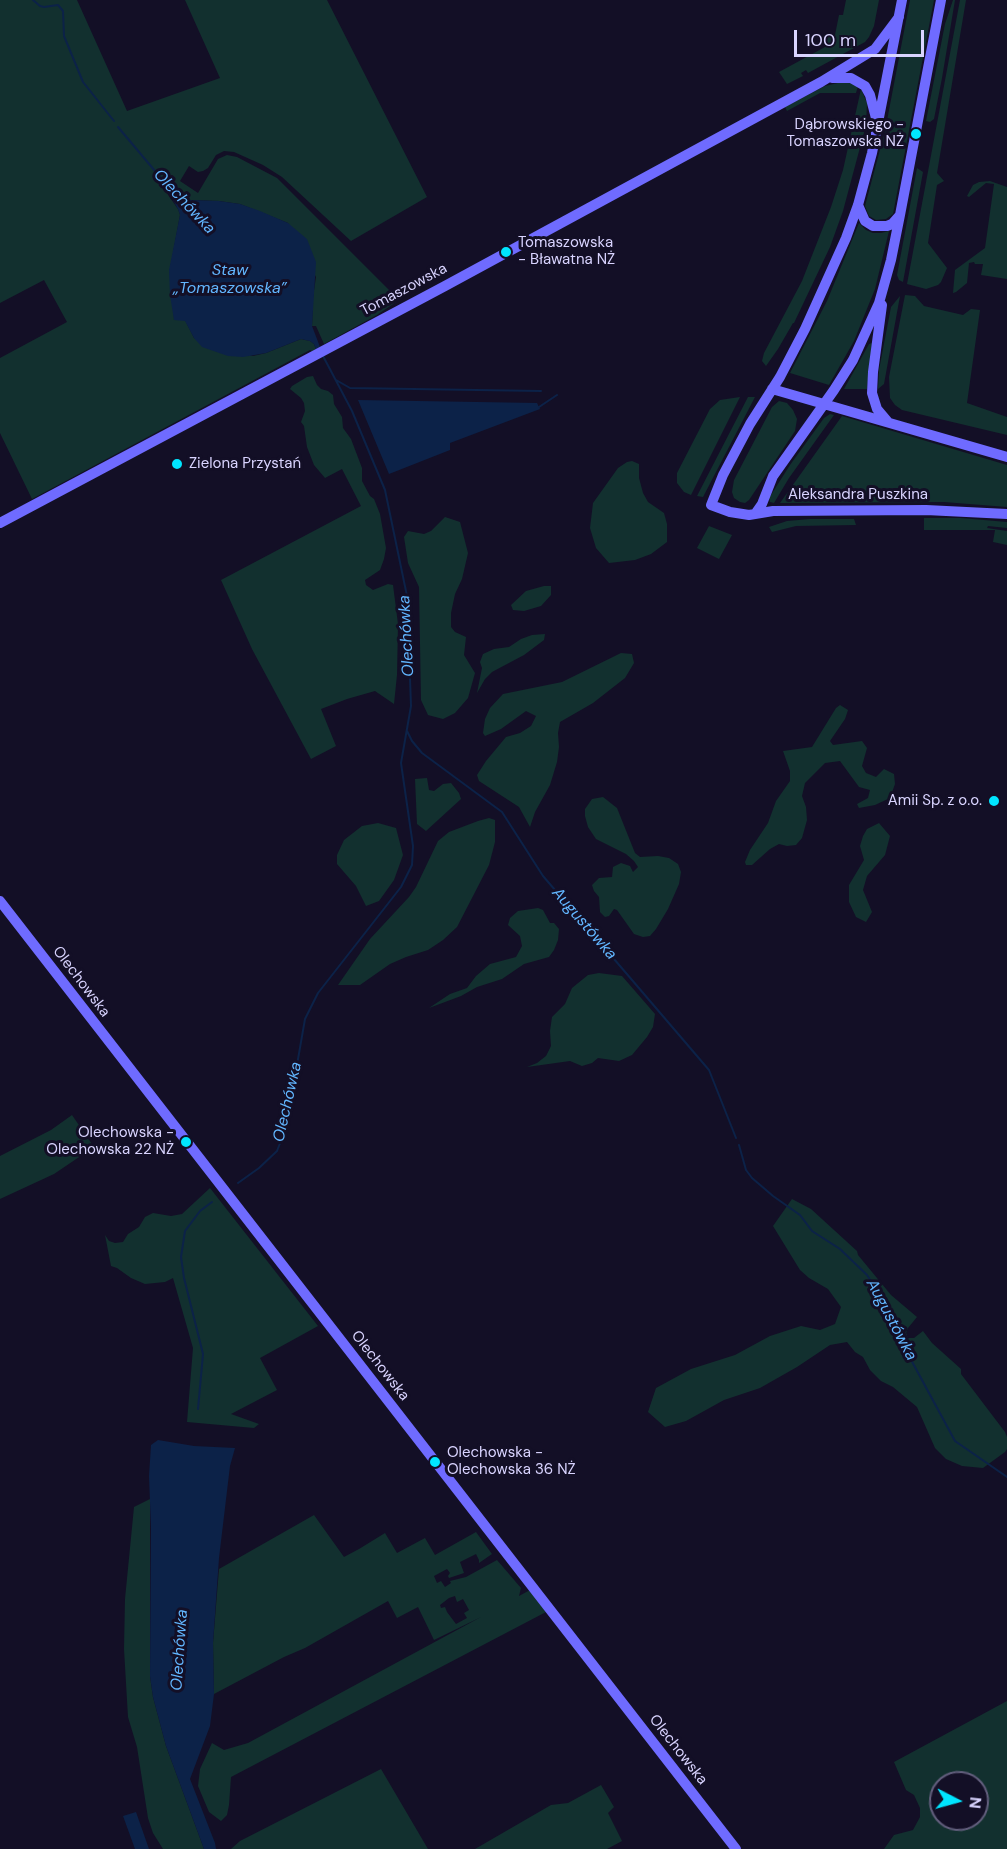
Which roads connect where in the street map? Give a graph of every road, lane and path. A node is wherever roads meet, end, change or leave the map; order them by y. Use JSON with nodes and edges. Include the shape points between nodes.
{"nodes":[{"id":1,"x":902,"y":0,"type":"edge"},
{"id":2,"x":941,"y":0,"type":"edge"},
{"id":3,"x":898,"y":17,"type":"junction"},
{"id":4,"x":821,"y":82,"type":"junction"},
{"id":5,"x":878,"y":125,"type":"junction"},
{"id":6,"x":858,"y":205,"type":"junction"},
{"id":7,"x":900,"y":215,"type":"junction"},
{"id":8,"x":885,"y":284,"type":"junction"},
{"id":9,"x":772,"y":389,"type":"junction"},
{"id":10,"x":824,"y":404,"type":"junction"},
{"id":11,"x":888,"y":422,"type":"junction"},
{"id":12,"x":1007,"y":458,"type":"edge"},
{"id":13,"x":755,"y":514,"type":"junction"},
{"id":14,"x":1007,"y":514,"type":"edge"},
{"id":15,"x":0,"y":523,"type":"edge"},
{"id":16,"x":0,"y":901,"type":"edge"},
{"id":17,"x":736,"y":1849,"type":"edge"}],
"edges":[{"from":1,"to":3,"type":"street"},
{"from":2,"to":7,"type":"street"},
{"from":3,"to":4,"type":"street","name":"Tomaszowska","via":[[875,48]]},
{"from":3,"to":5,"type":"street"},
{"from":4,"to":5,"type":"street","name":"Tomaszowska","via":[[843,77],[862,83],[870,95]]},
{"from":4,"to":15,"type":"street","name":"Tomaszowska"},
{"from":5,"to":6,"type":"street"},
{"from":6,"to":7,"type":"street","via":[[865,220],[873,226],[892,224]]},
{"from":6,"to":9,"type":"street","via":[[820,298]]},
{"from":7,"to":8,"type":"street"},
{"from":8,"to":10,"type":"street","via":[[863,341]]},
{"from":8,"to":11,"type":"street","via":[[872,393],[877,409]]},
{"from":9,"to":10,"type":"street"},
{"from":9,"to":13,"type":"street","name":"Aleksandra Puszkina","via":[[723,475],[711,505],[740,514]]},
{"from":10,"to":11,"type":"street"},
{"from":10,"to":13,"type":"street","via":[[773,476]]},
{"from":11,"to":12,"type":"street"},
{"from":13,"to":14,"type":"street","name":"Aleksandra Puszkina","via":[[926,510]]},
{"from":16,"to":17,"type":"street","name":"Olechowska"}]}
